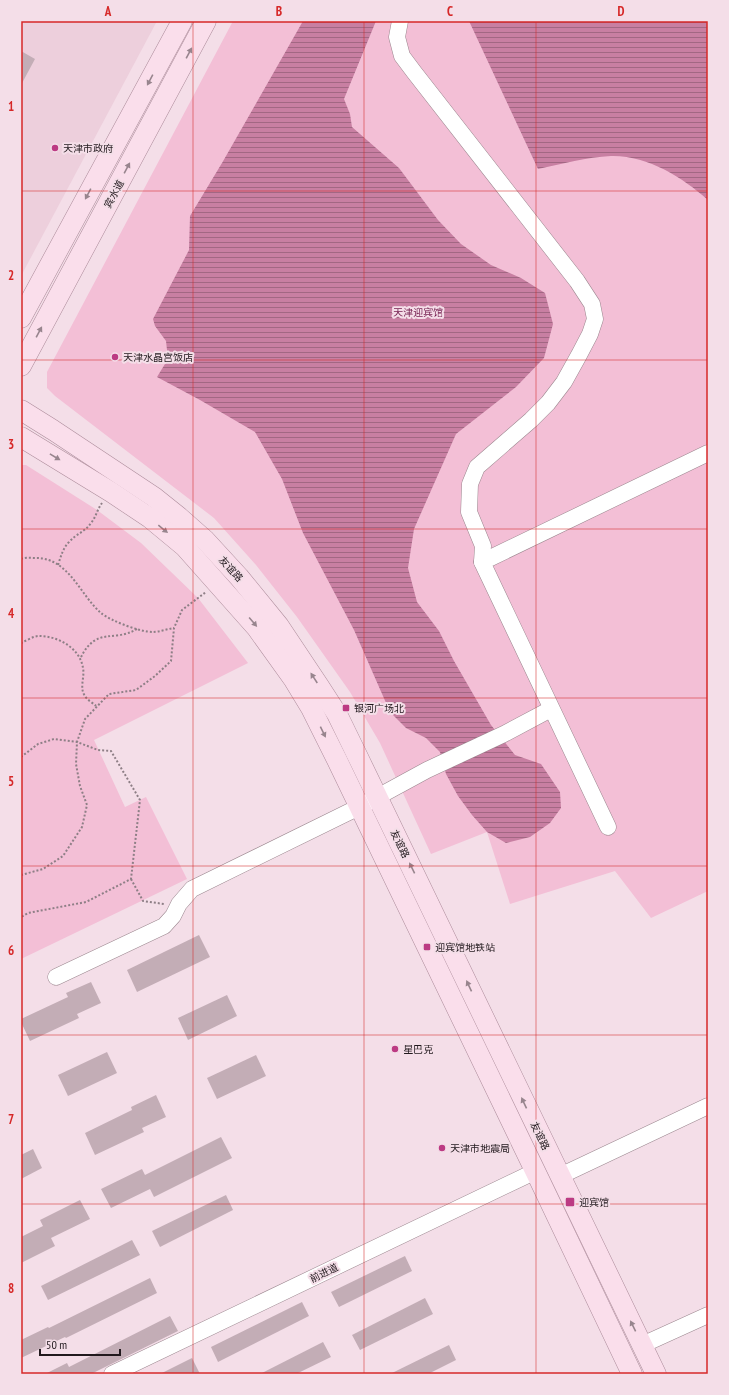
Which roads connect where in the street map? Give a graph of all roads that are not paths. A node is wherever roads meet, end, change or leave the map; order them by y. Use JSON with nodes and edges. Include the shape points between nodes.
{"nodes":[{"id":1,"x":182,"y":21,"type":"edge"},
{"id":2,"x":206,"y":21,"type":"edge"},
{"id":3,"x":400,"y":21,"type":"edge"},
{"id":4,"x":21,"y":318,"type":"edge"},
{"id":5,"x":21,"y":366,"type":"edge"},
{"id":6,"x":21,"y":410,"type":"edge"},
{"id":7,"x":21,"y":437,"type":"edge"},
{"id":8,"x":708,"y":453,"type":"edge"},
{"id":9,"x":482,"y":562,"type":"junction"},
{"id":10,"x":551,"y":709,"type":"junction"},
{"id":11,"x":378,"y":798,"type":"junction"},
{"id":12,"x":359,"y":807,"type":"junction"},
{"id":13,"x":608,"y":827,"type":"dead end"},
{"id":14,"x":56,"y":977,"type":"dead end"},
{"id":15,"x":708,"y":1106,"type":"edge"},
{"id":16,"x":538,"y":1175,"type":"junction"},
{"id":17,"x":560,"y":1176,"type":"junction"},
{"id":18,"x":708,"y":1315,"type":"edge"},
{"id":19,"x":642,"y":1345,"type":"junction"},
{"id":20,"x":112,"y":1374,"type":"edge"},
{"id":21,"x":131,"y":1374,"type":"edge"},
{"id":22,"x":632,"y":1374,"type":"edge"},
{"id":23,"x":656,"y":1374,"type":"edge"}],
"edges":[{"from":1,"to":4,"type":"main road","one_way":true},
{"from":5,"to":2,"type":"main road","name":"宾水道","one_way":true},
{"from":3,"to":9,"type":"street","via":[[397,37],[402,56],[577,281],[592,304],[594,318],[590,334],[564,382],[531,420],[477,467],[470,484],[468,512],[483,546]]},
{"from":11,"to":6,"type":"main road","name":"友谊路","one_way":true,"via":[[337,714],[300,657],[279,626],[210,545],[154,497]]},
{"from":7,"to":12,"type":"main road","name":"友谊路","one_way":true,"via":[[150,518],[185,547],[218,583],[256,627],[294,680],[311,708]]},
{"from":8,"to":9,"type":"street"},
{"from":9,"to":10,"type":"street"},
{"from":10,"to":11,"type":"street","via":[[427,770]]},
{"from":10,"to":13,"type":"street"},
{"from":11,"to":12,"type":"street"},
{"from":17,"to":11,"type":"main road","name":"友谊路","one_way":true},
{"from":12,"to":14,"type":"street","via":[[192,889],[164,926]]},
{"from":12,"to":16,"type":"main road","name":"友谊路"},
{"from":15,"to":17,"type":"street"},
{"from":16,"to":20,"type":"street","name":"前进道"},
{"from":16,"to":21,"type":"street","name":"前进道"},
{"from":16,"to":22,"type":"main road","name":"友谊路"},
{"from":19,"to":17,"type":"main road","name":"友谊路","one_way":true},
{"from":18,"to":19,"type":"street"},
{"from":19,"to":23,"type":"main road","name":"友谊路"}]}
